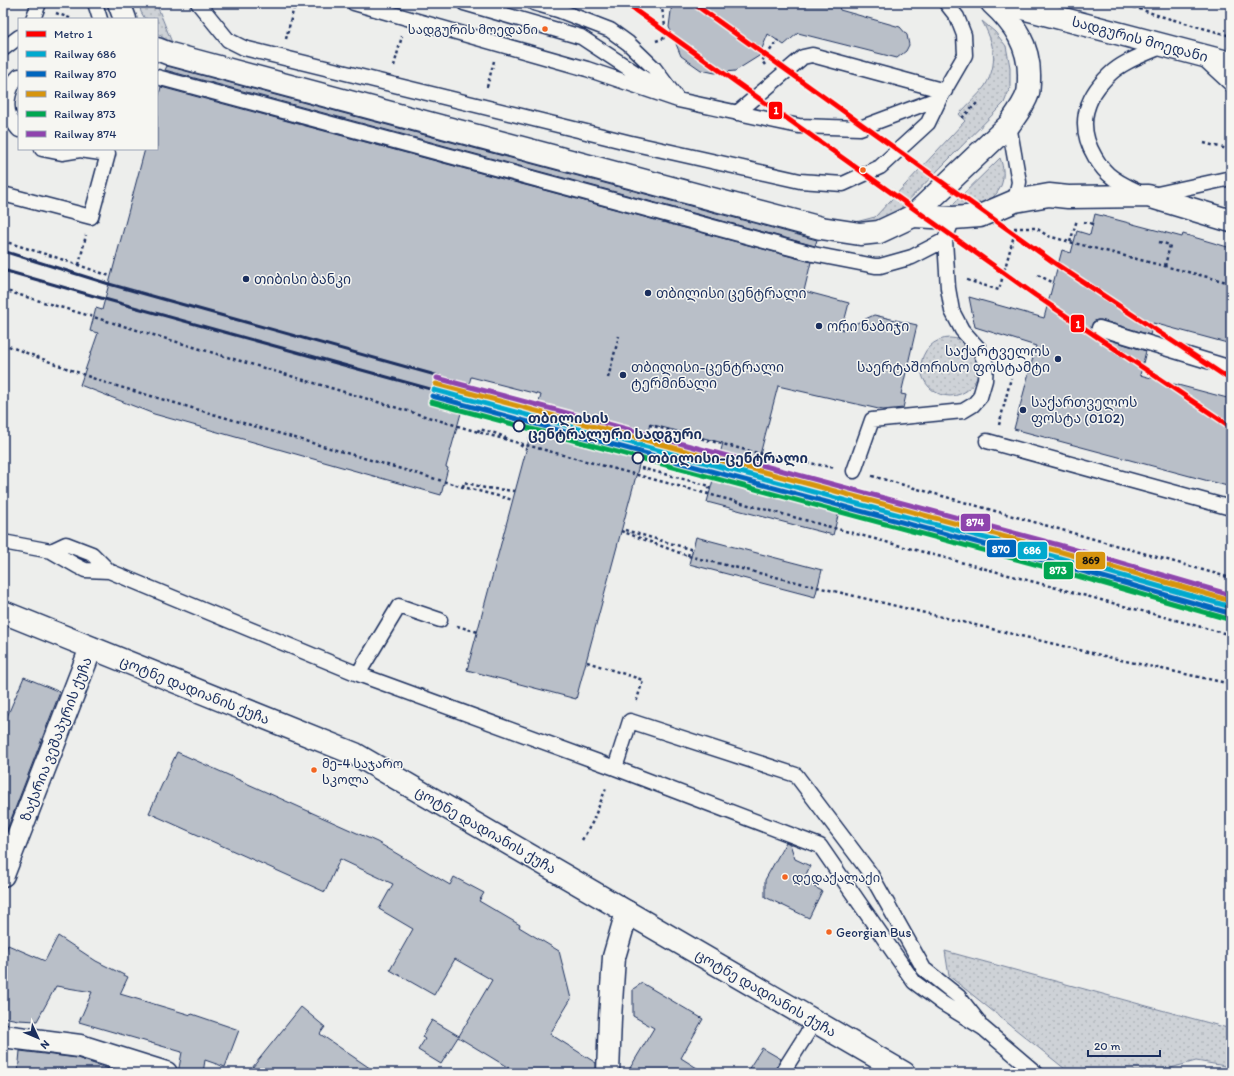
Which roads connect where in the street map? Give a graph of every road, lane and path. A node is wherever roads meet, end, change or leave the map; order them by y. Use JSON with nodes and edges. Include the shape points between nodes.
{"nodes":[{"id":1,"x":95,"y":3,"type":"edge"},
{"id":2,"x":119,"y":3,"type":"edge"},
{"id":3,"x":198,"y":3,"type":"edge"},
{"id":4,"x":295,"y":3,"type":"edge"},
{"id":5,"x":354,"y":3,"type":"edge"},
{"id":6,"x":464,"y":3,"type":"edge"},
{"id":7,"x":534,"y":3,"type":"edge"},
{"id":8,"x":661,"y":3,"type":"edge"},
{"id":9,"x":946,"y":3,"type":"edge"},
{"id":10,"x":992,"y":3,"type":"edge"},
{"id":11,"x":1003,"y":3,"type":"edge"},
{"id":12,"x":1122,"y":3,"type":"edge"},
{"id":13,"x":100,"y":18,"type":"edge"},
{"id":14,"x":125,"y":18,"type":"edge"},
{"id":15,"x":407,"y":18,"type":"junction"},
{"id":16,"x":1231,"y":36,"type":"edge"},
{"id":17,"x":18,"y":38,"type":"edge"},
{"id":18,"x":656,"y":41,"type":"dead end"},
{"id":19,"x":1165,"y":45,"type":"junction"},
{"id":20,"x":3,"y":48,"type":"edge"},
{"id":21,"x":158,"y":49,"type":"edge"},
{"id":22,"x":1200,"y":55,"type":"junction"},
{"id":23,"x":281,"y":58,"type":"junction"},
{"id":24,"x":1231,"y":63,"type":"edge"},
{"id":25,"x":18,"y":77,"type":"edge"},
{"id":26,"x":160,"y":78,"type":"edge"},
{"id":27,"x":390,"y":84,"type":"junction"},
{"id":28,"x":1231,"y":84,"type":"edge"},
{"id":29,"x":942,"y":94,"type":"junction"},
{"id":30,"x":678,"y":100,"type":"junction"},
{"id":31,"x":979,"y":101,"type":"dead end"},
{"id":32,"x":737,"y":113,"type":"junction"},
{"id":33,"x":962,"y":118,"type":"dead end"},
{"id":34,"x":1009,"y":125,"type":"junction"},
{"id":35,"x":18,"y":129,"type":"edge"},
{"id":36,"x":1204,"y":143,"type":"dead end"},
{"id":37,"x":47,"y":150,"type":"edge"},
{"id":38,"x":80,"y":150,"type":"edge"},
{"id":39,"x":80,"y":150,"type":"edge"},
{"id":40,"x":1231,"y":150,"type":"edge"},
{"id":41,"x":1231,"y":178,"type":"edge"},
{"id":42,"x":3,"y":194,"type":"edge"},
{"id":43,"x":1148,"y":196,"type":"junction"},
{"id":44,"x":1014,"y":201,"type":"junction"},
{"id":45,"x":913,"y":216,"type":"junction"},
{"id":46,"x":91,"y":217,"type":"junction"},
{"id":47,"x":953,"y":218,"type":"junction"},
{"id":48,"x":1076,"y":220,"type":"dead end"},
{"id":49,"x":1231,"y":221,"type":"edge"},
{"id":50,"x":945,"y":240,"type":"junction"},
{"id":51,"x":3,"y":241,"type":"edge"},
{"id":52,"x":1070,"y":242,"type":"junction"},
{"id":53,"x":1159,"y":242,"type":"dead end"},
{"id":54,"x":79,"y":265,"type":"junction"},
{"id":55,"x":1165,"y":266,"type":"junction"},
{"id":56,"x":1038,"y":275,"type":"dead end"},
{"id":57,"x":110,"y":276,"type":"dead end"},
{"id":58,"x":963,"y":279,"type":"dead end"},
{"id":59,"x":1054,"y":283,"type":"dead end"},
{"id":60,"x":1231,"y":283,"type":"edge"},
{"id":61,"x":3,"y":290,"type":"edge"},
{"id":62,"x":1099,"y":328,"type":"dead end"},
{"id":63,"x":619,"y":336,"type":"dead end"},
{"id":64,"x":3,"y":344,"type":"edge"},
{"id":65,"x":1231,"y":368,"type":"edge"},
{"id":66,"x":608,"y":378,"type":"dead end"},
{"id":67,"x":1011,"y":378,"type":"dead end"},
{"id":68,"x":650,"y":425,"type":"dead end"},
{"id":69,"x":998,"y":429,"type":"dead end"},
{"id":70,"x":478,"y":432,"type":"junction"},
{"id":71,"x":987,"y":441,"type":"dead end"},
{"id":72,"x":526,"y":449,"type":"dead end"},
{"id":73,"x":641,"y":468,"type":"dead end"},
{"id":74,"x":854,"y":471,"type":"junction"},
{"id":75,"x":463,"y":487,"type":"junction"},
{"id":76,"x":515,"y":491,"type":"dead end"},
{"id":77,"x":707,"y":495,"type":"junction"},
{"id":78,"x":512,"y":500,"type":"dead end"},
{"id":79,"x":1231,"y":508,"type":"edge"},
{"id":80,"x":625,"y":530,"type":"dead end"},
{"id":81,"x":621,"y":531,"type":"dead end"},
{"id":82,"x":3,"y":542,"type":"edge"},
{"id":83,"x":688,"y":556,"type":"junction"},
{"id":84,"x":1231,"y":578,"type":"edge"},
{"id":85,"x":3,"y":612,"type":"edge"},
{"id":86,"x":440,"y":620,"type":"dead end"},
{"id":87,"x":1231,"y":635,"type":"edge"},
{"id":88,"x":92,"y":648,"type":"junction"},
{"id":89,"x":586,"y":662,"type":"dead end"},
{"id":90,"x":358,"y":674,"type":"junction"},
{"id":91,"x":1231,"y":684,"type":"edge"},
{"id":92,"x":630,"y":721,"type":"junction"},
{"id":93,"x":615,"y":768,"type":"junction"},
{"id":94,"x":582,"y":840,"type":"dead end"},
{"id":95,"x":3,"y":875,"type":"edge"},
{"id":96,"x":627,"y":912,"type":"junction"},
{"id":97,"x":815,"y":1021,"type":"junction"},
{"id":98,"x":983,"y":1028,"type":"junction"},
{"id":99,"x":3,"y":1036,"type":"edge"},
{"id":100,"x":166,"y":1073,"type":"edge"},
{"id":101,"x":608,"y":1073,"type":"edge"},
{"id":102,"x":782,"y":1073,"type":"edge"},
{"id":103,"x":904,"y":1073,"type":"edge"},
{"id":104,"x":1036,"y":1073,"type":"edge"}],
"edges":[{"from":1,"to":13,"type":"lane"},
{"from":2,"to":14,"type":"main road"},
{"from":3,"to":23,"type":"lane","via":[[228,40],[244,48]]},
{"from":4,"to":23,"type":"path"},
{"from":5,"to":15,"type":"lane"},
{"from":6,"to":30,"type":"lane","via":[[581,37]]},
{"from":7,"to":30,"type":"lane","via":[[610,30],[654,68]]},
{"from":8,"to":18,"type":"path","via":[[667,37]]},
{"from":9,"to":29,"type":"lane","via":[[957,17],[964,35],[965,55]]},
{"from":10,"to":34,"type":"main road","via":[[1013,25],[1027,54],[1028,92]]},
{"from":11,"to":19,"type":"main road","name":"სადგურის მოედანი"},
{"from":12,"to":16,"type":"path"},
{"from":15,"to":27,"type":"path"},
{"from":15,"to":30,"type":"lane","via":[[587,69]]},
{"from":17,"to":20,"type":"lane"},
{"from":19,"to":22,"type":"main road","name":"სადგურის მოედანი"},
{"from":19,"to":43,"type":"lane","via":[[1109,74],[1097,88],[1084,121],[1086,138],[1098,162],[1112,177]]},
{"from":21,"to":45,"type":"main road","via":[[821,228],[860,234],[879,232]]},
{"from":22,"to":24,"type":"main road","name":"სადგურის მოედანი"},
{"from":22,"to":28,"type":"lane"},
{"from":23,"to":27,"type":"lane"},
{"from":25,"to":35,"type":"lane","via":[[10,91],[7,105],[9,116]]},
{"from":26,"to":50,"type":"lane","bridge":true,"via":[[813,254],[880,266],[912,257]]},
{"from":27,"to":29,"type":"lane","via":[[631,144],[800,181],[843,184],[880,167],[928,123]]},
{"from":29,"to":32,"type":"lane","via":[[860,128],[798,126]]},
{"from":29,"to":32,"type":"lane","via":[[812,55],[803,57]]},
{"from":30,"to":32,"type":"lane"},
{"from":31,"to":33,"type":"path"},
{"from":34,"to":44,"type":"lane","via":[[1019,182]]},
{"from":34,"to":45,"type":"main road"},
{"from":36,"to":40,"type":"path"},
{"from":37,"to":38,"type":"lane","via":[[62,153]]},
{"from":39,"to":46,"type":"lane","via":[[108,154]]},
{"from":41,"to":43,"type":"lane"},
{"from":42,"to":46,"type":"lane"},
{"from":43,"to":44,"type":"main road","via":[[1049,196]]},
{"from":43,"to":49,"type":"main road"},
{"from":44,"to":47,"type":"main road","via":[[980,216]]},
{"from":45,"to":47,"type":"main road"},
{"from":46,"to":54,"type":"path"},
{"from":47,"to":50,"type":"lane"},
{"from":48,"to":52,"type":"path"},
{"from":50,"to":74,"type":"lane","via":[[952,311],[962,330],[979,349],[986,364],[980,397],[963,411],[872,420]]},
{"from":51,"to":54,"type":"path"},
{"from":52,"to":55,"type":"path"},
{"from":52,"to":58,"type":"path","via":[[1048,236],[1036,228],[1016,228],[999,290]]},
{"from":53,"to":55,"type":"path","via":[[1170,245]]},
{"from":54,"to":57,"type":"path"},
{"from":55,"to":60,"type":"path"},
{"from":56,"to":59,"type":"path"},
{"from":61,"to":70,"type":"path"},
{"from":62,"to":65,"type":"lane"},
{"from":63,"to":66,"type":"path"},
{"from":64,"to":75,"type":"path","via":[[103,382]]},
{"from":67,"to":69,"type":"path"},
{"from":68,"to":74,"type":"path","via":[[761,454]]},
{"from":70,"to":72,"type":"path","via":[[479,429],[498,434]]},
{"from":70,"to":77,"type":"path"},
{"from":71,"to":79,"type":"lane"},
{"from":73,"to":77,"type":"path","via":[[710,486]]},
{"from":74,"to":84,"type":"path"},
{"from":75,"to":76,"type":"path","via":[[464,482],[485,488]]},
{"from":75,"to":78,"type":"path"},
{"from":77,"to":87,"type":"path"},
{"from":80,"to":83,"type":"path","via":[[690,549]]},
{"from":81,"to":83,"type":"path"},
{"from":82,"to":90,"type":"lane","via":[[51,551],[66,544],[92,554],[109,571]]},
{"from":83,"to":91,"type":"path"},
{"from":85,"to":88,"type":"main road","name":"ცოტნე დადიანის ქუჩა"},
{"from":86,"to":90,"type":"lane","via":[[399,606]]},
{"from":88,"to":95,"type":"main road","name":"ზაქარია ვეშაპურის ქუჩა"},
{"from":88,"to":96,"type":"main road","name":"ცოტნე დადიანის ქუჩა","via":[[355,754]]},
{"from":89,"to":92,"type":"path","via":[[643,680]]},
{"from":90,"to":93,"type":"lane"},
{"from":92,"to":93,"type":"lane"},
{"from":92,"to":98,"type":"lane","via":[[796,775],[870,873],[924,969],[959,997]]},
{"from":93,"to":94,"type":"path","via":[[592,823]]},
{"from":93,"to":98,"type":"lane","via":[[820,846],[914,982]]},
{"from":96,"to":97,"type":"main road","name":"ცოტნე დადიანის ქუჩა"},
{"from":96,"to":101,"type":"main road","via":[[614,957]]},
{"from":97,"to":102,"type":"lane"},
{"from":97,"to":103,"type":"main road","name":"ცოტნე დადიანის ქუჩა"},
{"from":98,"to":104,"type":"lane"},
{"from":99,"to":100,"type":"main road","via":[[80,1046]]}]}
